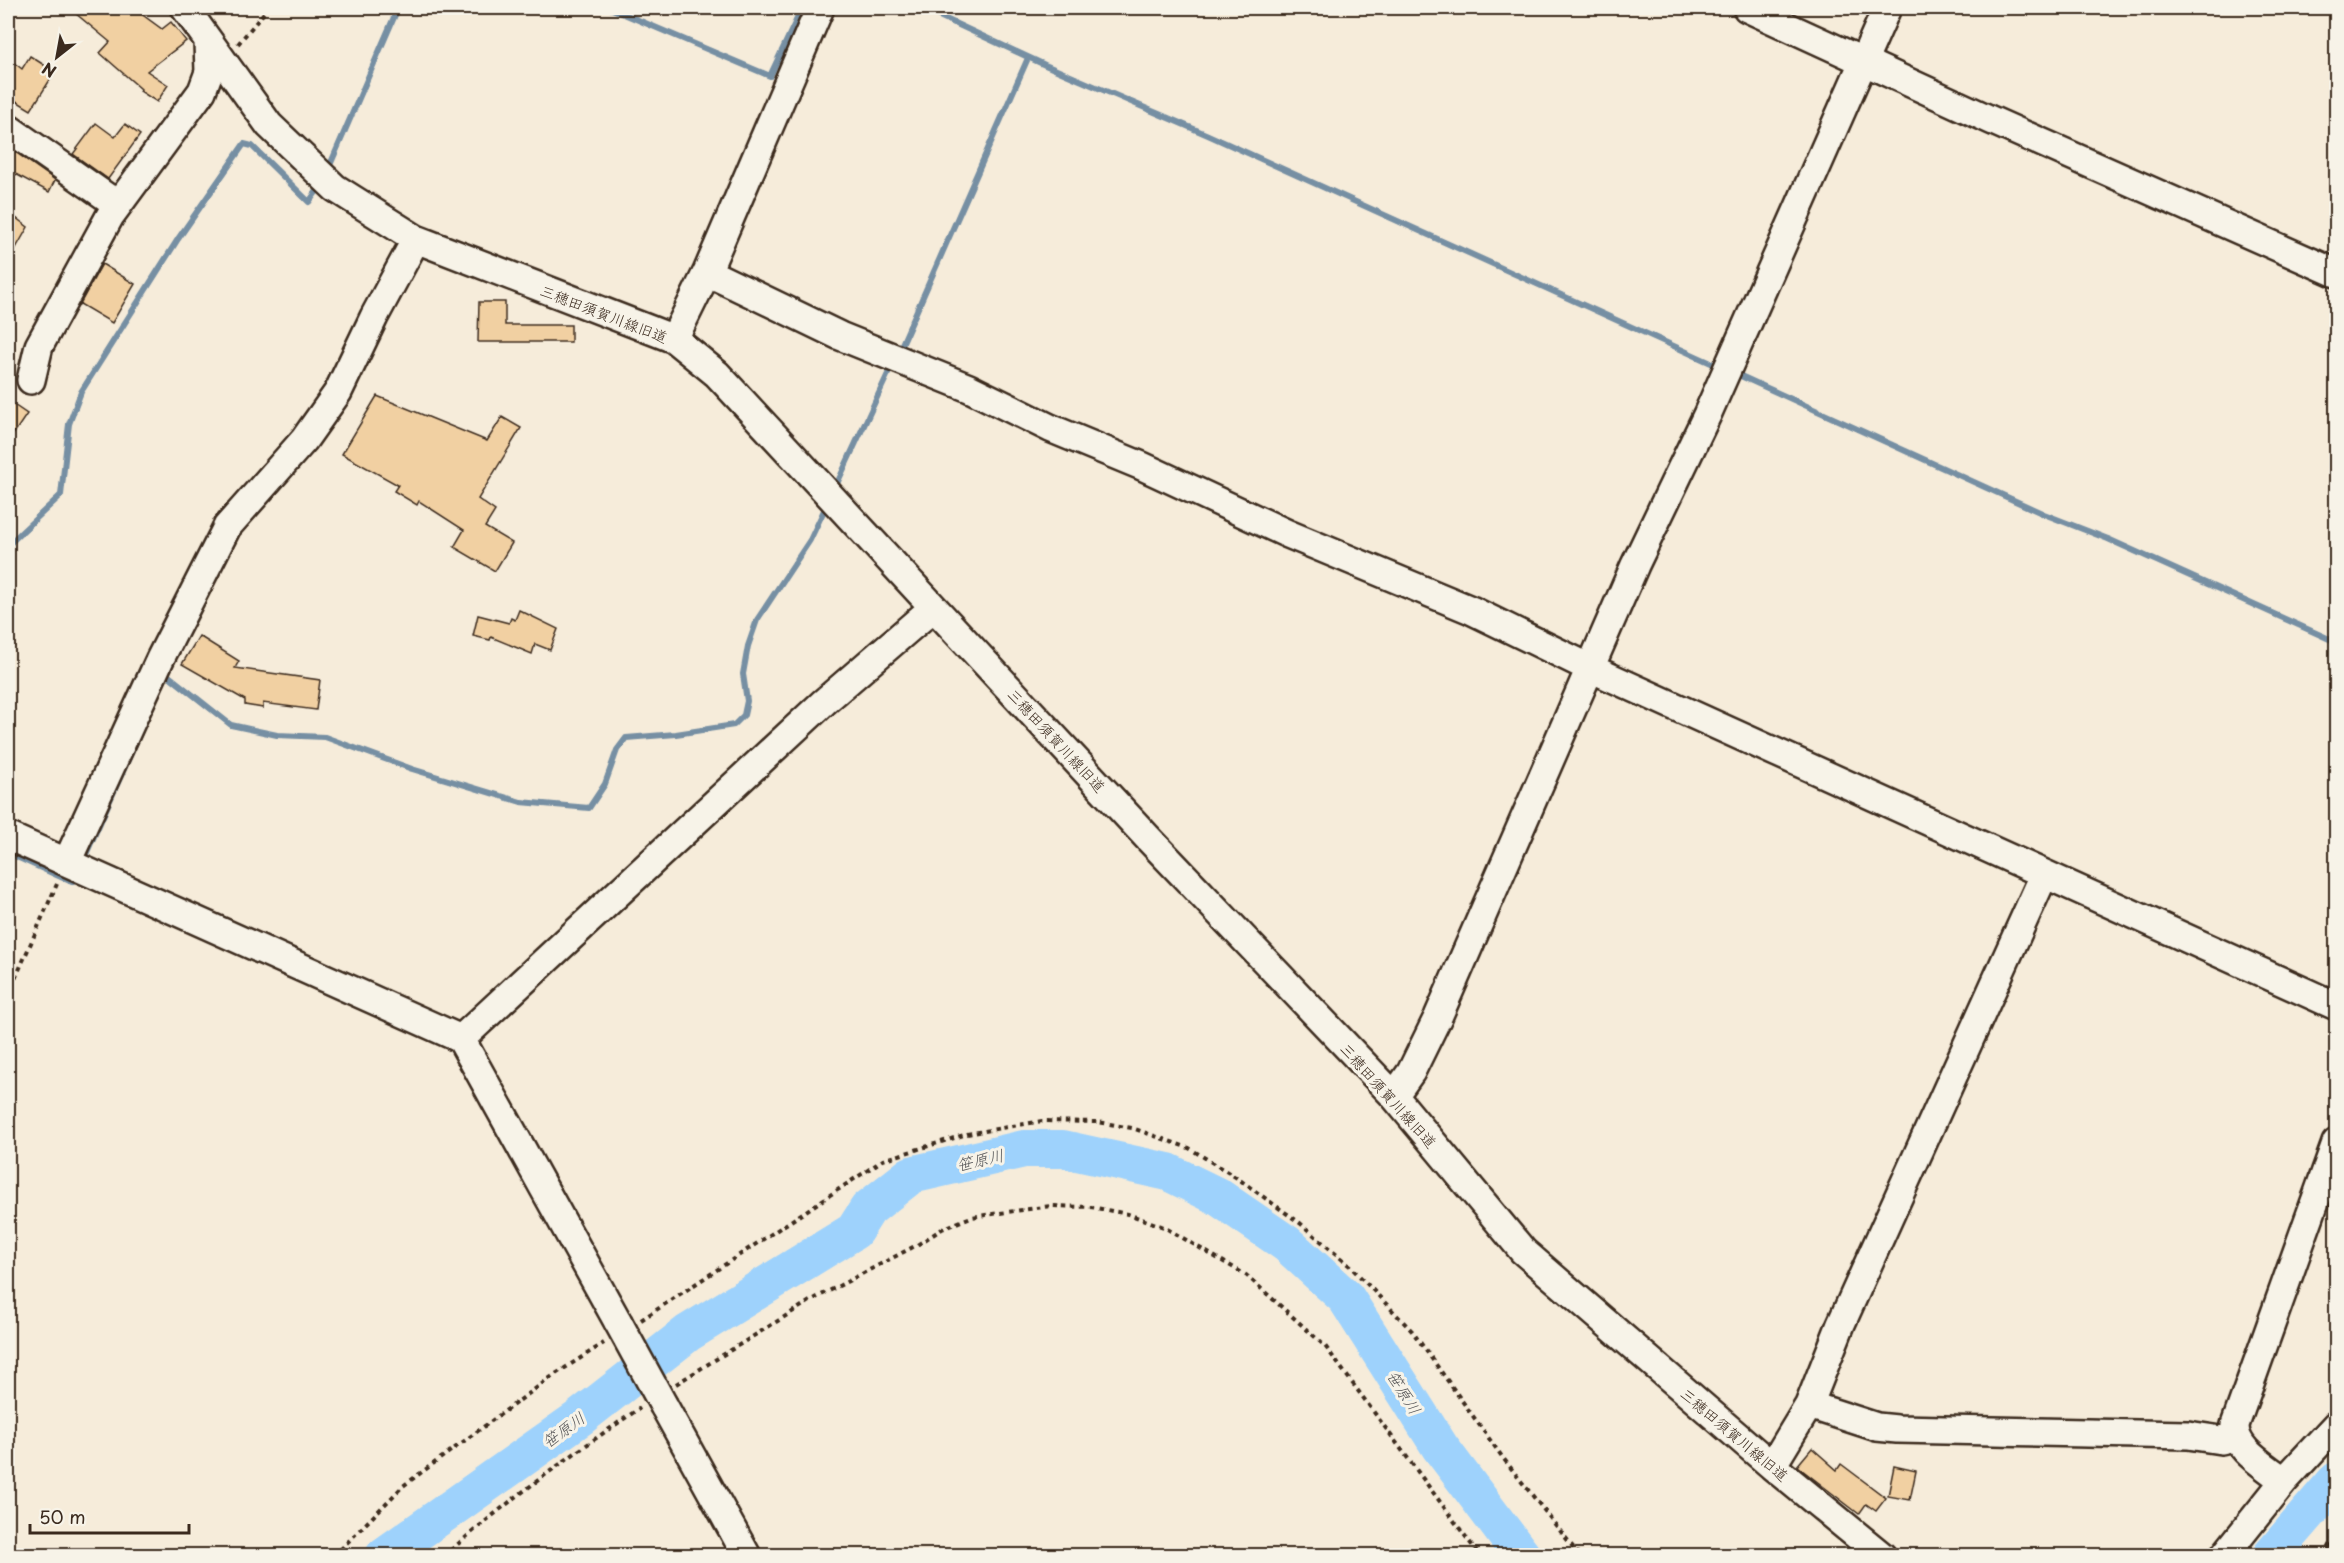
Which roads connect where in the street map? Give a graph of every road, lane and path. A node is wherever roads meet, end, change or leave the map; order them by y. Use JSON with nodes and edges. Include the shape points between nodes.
{"nodes":[{"id":1,"x":185,"y":8,"type":"edge"},
{"id":2,"x":268,"y":8,"type":"edge"},
{"id":3,"x":819,"y":8,"type":"edge"},
{"id":4,"x":1747,"y":8,"type":"edge"},
{"id":5,"x":1887,"y":8,"type":"edge"},
{"id":6,"x":216,"y":52,"type":"junction"},
{"id":7,"x":1864,"y":60,"type":"junction"},
{"id":8,"x":8,"y":128,"type":"edge"},
{"id":9,"x":117,"y":205,"type":"junction"},
{"id":10,"x":416,"y":239,"type":"junction"},
{"id":11,"x":707,"y":272,"type":"junction"},
{"id":12,"x":2337,"y":273,"type":"edge"},
{"id":13,"x":674,"y":339,"type":"junction"},
{"id":14,"x":31,"y":380,"type":"dead end"},
{"id":15,"x":933,"y":608,"type":"junction"},
{"id":16,"x":1590,"y":668,"type":"junction"},
{"id":17,"x":8,"y":836,"type":"edge"},
{"id":18,"x":67,"y":862,"type":"junction"},
{"id":19,"x":2044,"y":876,"type":"junction"},
{"id":20,"x":8,"y":995,"type":"edge"},
{"id":21,"x":2337,"y":1006,"type":"edge"},
{"id":22,"x":461,"y":1039,"type":"junction"},
{"id":23,"x":1394,"y":1096,"type":"junction"},
{"id":24,"x":2337,"y":1143,"type":"edge"},
{"id":25,"x":621,"y":1328,"type":"junction"},
{"id":26,"x":658,"y":1401,"type":"junction"},
{"id":27,"x":1809,"y":1405,"type":"junction"},
{"id":28,"x":2337,"y":1425,"type":"edge"},
{"id":29,"x":2234,"y":1437,"type":"junction"},
{"id":30,"x":1772,"y":1466,"type":"junction"},
{"id":31,"x":2284,"y":1481,"type":"junction"},
{"id":32,"x":2337,"y":1533,"type":"edge"},
{"id":33,"x":334,"y":1556,"type":"edge"},
{"id":34,"x":444,"y":1556,"type":"edge"},
{"id":35,"x":747,"y":1556,"type":"edge"},
{"id":36,"x":1480,"y":1556,"type":"edge"},
{"id":37,"x":1580,"y":1556,"type":"edge"},
{"id":38,"x":1882,"y":1556,"type":"edge"},
{"id":39,"x":2224,"y":1556,"type":"edge"},
{"id":40,"x":2323,"y":1556,"type":"edge"}],
"edges":[{"from":1,"to":6,"type":"street","name":"三穂田須賀川線旧道"},
{"from":2,"to":6,"type":"path"},
{"from":3,"to":11,"type":"street"},
{"from":4,"to":7,"type":"street"},
{"from":5,"to":7,"type":"street"},
{"from":6,"to":9,"type":"street","via":[[202,91]]},
{"from":6,"to":10,"type":"street","name":"三穂田須賀川線旧道","via":[[269,125],[335,188]]},
{"from":7,"to":12,"type":"street"},
{"from":7,"to":16,"type":"street"},
{"from":8,"to":9,"type":"street"},
{"from":9,"to":14,"type":"street","via":[[39,346]]},
{"from":10,"to":13,"type":"street","name":"三穂田須賀川線旧道"},
{"from":10,"to":18,"type":"street","via":[[339,392],[304,440],[227,527],[160,659]]},
{"from":11,"to":13,"type":"street"},
{"from":11,"to":16,"type":"street","via":[[840,336],[969,388],[1288,534],[1471,610]]},
{"from":13,"to":15,"type":"street","name":"三穂田須賀川線旧道","via":[[717,374]]},
{"from":15,"to":22,"type":"street","via":[[824,702]]},
{"from":15,"to":23,"type":"street","name":"三穂田須賀川線旧道"},
{"from":16,"to":19,"type":"street"},
{"from":16,"to":23,"type":"street","via":[[1438,1017],[1411,1072]]},
{"from":17,"to":18,"type":"street"},
{"from":18,"to":20,"type":"path"},
{"from":18,"to":22,"type":"street"},
{"from":19,"to":21,"type":"street"},
{"from":19,"to":27,"type":"street","via":[[1841,1324]]},
{"from":22,"to":25,"type":"street"},
{"from":23,"to":30,"type":"street","name":"三穂田須賀川線旧道","via":[[1523,1251]]},
{"from":24,"to":29,"type":"street","via":[[2235,1425]]},
{"from":25,"to":26,"type":"street","bridge":true},
{"from":25,"to":33,"type":"path","via":[[403,1486]]},
{"from":25,"to":37,"type":"path","via":[[883,1160],[967,1134],[1042,1121],[1098,1122],[1132,1128],[1189,1148],[1238,1179],[1300,1223],[1351,1267],[1412,1331],[1503,1458]]},
{"from":26,"to":34,"type":"path","via":[[566,1460]]},
{"from":26,"to":35,"type":"street"},
{"from":26,"to":36,"type":"path","via":[[729,1349],[942,1229],[971,1217],[1051,1206],[1091,1207],[1128,1214],[1164,1227],[1246,1275],[1325,1346]]},
{"from":27,"to":29,"type":"street","via":[[1877,1427],[1897,1429],[2177,1435],[2221,1440]]},
{"from":27,"to":30,"type":"street"},
{"from":28,"to":31,"type":"street"},
{"from":29,"to":31,"type":"street"},
{"from":30,"to":38,"type":"street","name":"三穂田須賀川線旧道"},
{"from":31,"to":39,"type":"street"},
{"from":32,"to":40,"type":"path"}]}
